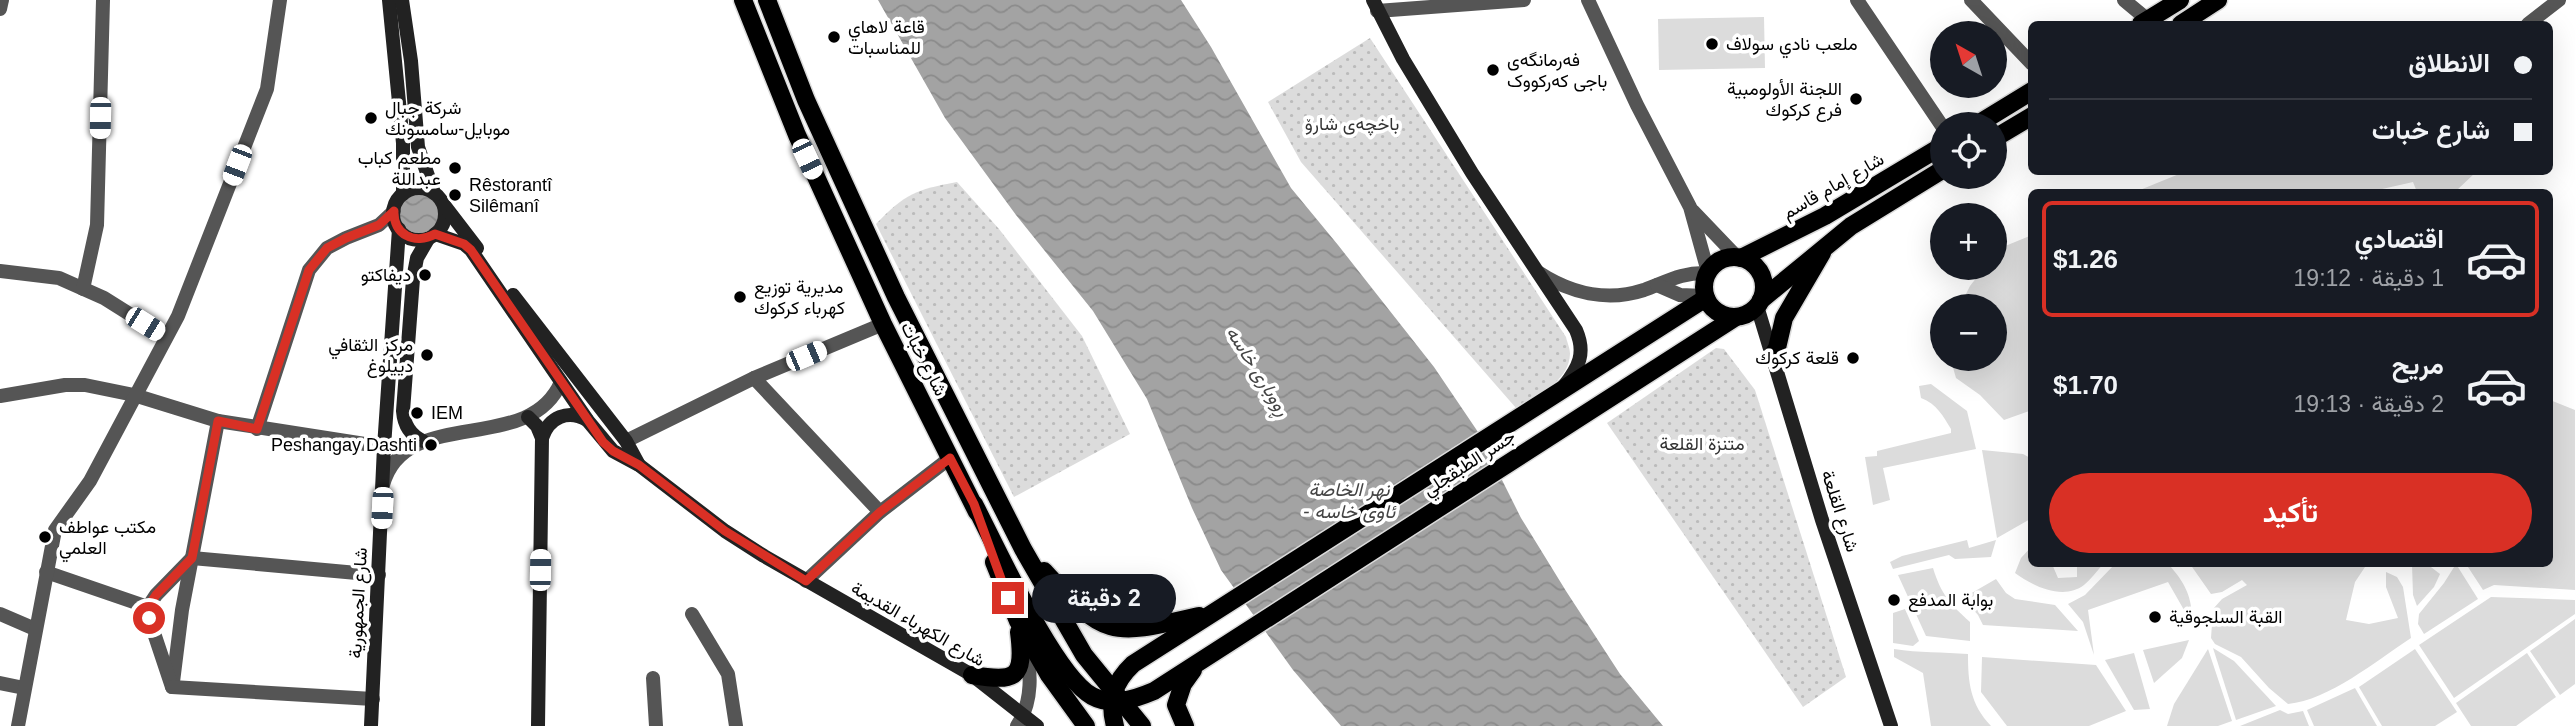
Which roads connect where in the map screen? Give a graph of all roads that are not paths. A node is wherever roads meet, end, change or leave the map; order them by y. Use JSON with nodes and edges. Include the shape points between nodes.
{"nodes":[{"id":1,"x":2,"y":0,"type":"edge"},
{"id":2,"x":103,"y":0,"type":"edge"},
{"id":3,"x":280,"y":0,"type":"edge"},
{"id":4,"x":389,"y":0,"type":"edge"},
{"id":5,"x":402,"y":0,"type":"edge"},
{"id":6,"x":743,"y":0,"type":"edge"},
{"id":7,"x":767,"y":0,"type":"edge"},
{"id":8,"x":1524,"y":0,"type":"edge"},
{"id":9,"x":1588,"y":0,"type":"edge"},
{"id":10,"x":1857,"y":0,"type":"edge"},
{"id":11,"x":1971,"y":0,"type":"edge"},
{"id":12,"x":2123,"y":0,"type":"edge"},
{"id":13,"x":2180,"y":0,"type":"edge"},
{"id":14,"x":2218,"y":0,"type":"edge"},
{"id":15,"x":2558,"y":0,"type":"edge"},
{"id":16,"x":1375,"y":5,"type":"edge"},
{"id":17,"x":0,"y":9,"type":"edge"},
{"id":18,"x":2143,"y":21,"type":"edge"},
{"id":19,"x":2146,"y":21,"type":"edge"},
{"id":20,"x":2185,"y":21,"type":"edge"},
{"id":21,"x":2532,"y":21,"type":"edge"},
{"id":22,"x":2028,"y":60,"type":"edge"},
{"id":23,"x":2028,"y":93,"type":"edge"},
{"id":24,"x":1933,"y":112,"type":"edge"},
{"id":25,"x":1998,"y":112,"type":"edge"},
{"id":26,"x":2028,"y":118,"type":"edge"},
{"id":27,"x":2007,"y":131,"type":"edge"},
{"id":28,"x":1930,"y":153,"type":"edge"},
{"id":29,"x":1930,"y":177,"type":"edge"},
{"id":30,"x":434,"y":192,"type":"junction"},
{"id":31,"x":403,"y":194,"type":"junction"},
{"id":32,"x":444,"y":205,"type":"junction"},
{"id":33,"x":1690,"y":207,"type":"junction"},
{"id":34,"x":394,"y":211,"type":"junction"},
{"id":35,"x":399,"y":229,"type":"junction"},
{"id":36,"x":432,"y":237,"type":"junction"},
{"id":37,"x":1826,"y":244,"type":"junction"},
{"id":38,"x":1739,"y":257,"type":"junction"},
{"id":39,"x":0,"y":271,"type":"edge"},
{"id":40,"x":1537,"y":271,"type":"junction"},
{"id":41,"x":1707,"y":273,"type":"junction"},
{"id":42,"x":1657,"y":285,"type":"junction"},
{"id":43,"x":83,"y":289,"type":"junction"},
{"id":44,"x":1706,"y":297,"type":"junction"},
{"id":45,"x":1759,"y":303,"type":"junction"},
{"id":46,"x":1736,"y":317,"type":"junction"},
{"id":47,"x":883,"y":324,"type":"junction"},
{"id":48,"x":166,"y":337,"type":"junction"},
{"id":49,"x":1772,"y":356,"type":"junction"},
{"id":50,"x":754,"y":378,"type":"junction"},
{"id":51,"x":561,"y":382,"type":"junction"},
{"id":52,"x":1561,"y":390,"type":"junction"},
{"id":53,"x":134,"y":395,"type":"junction"},
{"id":54,"x":0,"y":396,"type":"edge"},
{"id":55,"x":528,"y":417,"type":"junction"},
{"id":56,"x":218,"y":421,"type":"junction"},
{"id":57,"x":588,"y":421,"type":"junction"},
{"id":58,"x":257,"y":429,"type":"junction"},
{"id":59,"x":542,"y":438,"type":"junction"},
{"id":60,"x":626,"y":441,"type":"junction"},
{"id":61,"x":423,"y":442,"type":"junction"},
{"id":62,"x":384,"y":447,"type":"junction"},
{"id":63,"x":950,"y":458,"type":"junction"},
{"id":64,"x":639,"y":465,"type":"junction"},
{"id":65,"x":383,"y":488,"type":"junction"},
{"id":66,"x":974,"y":504,"type":"junction"},
{"id":67,"x":880,"y":512,"type":"junction"},
{"id":68,"x":1023,"y":549,"type":"junction"},
{"id":69,"x":192,"y":558,"type":"junction"},
{"id":70,"x":46,"y":572,"type":"junction"},
{"id":71,"x":379,"y":575,"type":"junction"},
{"id":72,"x":806,"y":581,"type":"junction"},
{"id":73,"x":148,"y":607,"type":"junction"},
{"id":74,"x":1216,"y":611,"type":"junction"},
{"id":75,"x":0,"y":614,"type":"edge"},
{"id":76,"x":692,"y":614,"type":"dead end"},
{"id":77,"x":1018,"y":621,"type":"junction"},
{"id":78,"x":35,"y":629,"type":"junction"},
{"id":79,"x":1199,"y":662,"type":"junction"},
{"id":80,"x":972,"y":675,"type":"junction"},
{"id":81,"x":653,"y":678,"type":"dead end"},
{"id":82,"x":0,"y":683,"type":"edge"},
{"id":83,"x":172,"y":687,"type":"junction"},
{"id":84,"x":24,"y":688,"type":"junction"},
{"id":85,"x":373,"y":699,"type":"junction"},
{"id":86,"x":1123,"y":707,"type":"edge"},
{"id":87,"x":1020,"y":721,"type":"edge"},
{"id":88,"x":18,"y":726,"type":"edge"},
{"id":89,"x":371,"y":726,"type":"edge"},
{"id":90,"x":538,"y":726,"type":"edge"},
{"id":91,"x":656,"y":726,"type":"edge"},
{"id":92,"x":736,"y":726,"type":"edge"},
{"id":93,"x":1037,"y":726,"type":"edge"},
{"id":94,"x":1086,"y":726,"type":"edge"},
{"id":95,"x":1115,"y":726,"type":"edge"},
{"id":96,"x":1185,"y":726,"type":"edge"},
{"id":97,"x":1891,"y":726,"type":"edge"}],
"edges":[{"from":1,"to":17,"type":"street"},
{"from":2,"to":43,"type":"street","via":[[97,225]]},
{"from":3,"to":48,"type":"street","via":[[267,89]]},
{"from":4,"to":31,"type":"street","via":[[403,143]]},
{"from":5,"to":30,"type":"street","via":[[418,146]]},
{"from":6,"to":47,"type":"main road","name":"شارع خبات","via":[[797,135]]},
{"from":7,"to":68,"type":"main road","name":"شارع خبات","via":[[806,100],[895,297]]},
{"from":8,"to":16,"type":"street"},
{"from":9,"to":33,"type":"street"},
{"from":10,"to":24,"type":"street"},
{"from":11,"to":22,"type":"street"},
{"from":12,"to":18,"type":"street"},
{"from":13,"to":19,"type":"main road"},
{"from":14,"to":20,"type":"main road"},
{"from":15,"to":21,"type":"street"},
{"from":16,"to":40,"type":"street","via":[[1472,173]]},
{"from":23,"to":25,"type":"main road"},
{"from":26,"to":27,"type":"main road"},
{"from":28,"to":38,"type":"main road","name":"شارع إمام قاسم","via":[[1825,216]]},
{"from":29,"to":37,"type":"main road"},
{"from":30,"to":31,"type":"street","via":[[418,188]]},
{"from":30,"to":32,"type":"street"},
{"from":31,"to":34,"type":"street"},
{"from":32,"to":36,"type":"street","via":[[444,221]]},
{"from":32,"to":60,"type":"street","name":"شارع الكهرباء القديمة"},
{"from":33,"to":38,"type":"street"},
{"from":33,"to":41,"type":"street"},
{"from":34,"to":35,"type":"street"},
{"from":34,"to":58,"type":"street","via":[[379,225],[327,248],[309,270]]},
{"from":35,"to":36,"type":"street","via":[[412,239]]},
{"from":35,"to":62,"type":"street","name":"شارع الجمهورية"},
{"from":36,"to":51,"type":"street","name":"شارع الكهرباء القديمة","via":[[471,250]]},
{"from":36,"to":61,"type":"street","via":[[417,258],[413,279],[403,411],[410,432]]},
{"from":37,"to":45,"type":"main road"},
{"from":37,"to":49,"type":"main road","via":[[1784,318]]},
{"from":38,"to":41,"type":"main road","via":[[1720,260]]},
{"from":38,"to":45,"type":"main road","via":[[1761,274],[1764,282]]},
{"from":39,"to":43,"type":"street","via":[[59,278]]},
{"from":40,"to":42,"type":"street","via":[[1586,293],[1622,294]]},
{"from":40,"to":52,"type":"street","via":[[1582,347],[1579,365]]},
{"from":41,"to":42,"type":"street","via":[[1681,275]]},
{"from":41,"to":44,"type":"main road"},
{"from":42,"to":44,"type":"street","via":[[1680,295]]},
{"from":43,"to":48,"type":"street"},
{"from":44,"to":46,"type":"main road","via":[[1715,310]]},
{"from":44,"to":52,"type":"main road","name":"جسر الطبقجلي"},
{"from":45,"to":46,"type":"main road"},
{"from":45,"to":49,"type":"street","name":"شارع القلعة"},
{"from":46,"to":79,"type":"main road","name":"جسر الطبقجلي"},
{"from":47,"to":50,"type":"street"},
{"from":47,"to":63,"type":"main road","name":"شارع خبات"},
{"from":48,"to":53,"type":"street"},
{"from":49,"to":97,"type":"street","name":"شارع القلعة"},
{"from":50,"to":60,"type":"street"},
{"from":50,"to":67,"type":"street"},
{"from":51,"to":55,"type":"street","via":[[551,399]]},
{"from":51,"to":57,"type":"street","name":"شارع الكهرباء القديمة"},
{"from":52,"to":74,"type":"main road","name":"جسر الطبقجلي"},
{"from":53,"to":54,"type":"street","via":[[65,384]]},
{"from":53,"to":56,"type":"street"},
{"from":53,"to":70,"type":"street","via":[[90,481],[54,530]]},
{"from":55,"to":59,"type":"street"},
{"from":55,"to":61,"type":"street"},
{"from":56,"to":58,"type":"street"},
{"from":56,"to":69,"type":"street"},
{"from":57,"to":59,"type":"street","via":[[564,415],[549,423]]},
{"from":57,"to":64,"type":"street","name":"شارع الكهرباء القديمة","via":[[613,451]]},
{"from":58,"to":62,"type":"street"},
{"from":59,"to":90,"type":"street"},
{"from":60,"to":64,"type":"street","name":"شارع الكهرباء القديمة"},
{"from":61,"to":65,"type":"street","via":[[396,459]]},
{"from":62,"to":65,"type":"street","name":"شارع الجمهورية"},
{"from":63,"to":66,"type":"main road","name":"شارع خبات"},
{"from":63,"to":67,"type":"street"},
{"from":64,"to":72,"type":"street","name":"شارع الكهرباء القديمة","via":[[725,531]]},
{"from":65,"to":71,"type":"street","name":"شارع الجمهورية"},
{"from":66,"to":77,"type":"main road","name":"شارع خبات"},
{"from":66,"to":86,"type":"main road","via":[[1061,664],[1086,692]]},
{"from":67,"to":72,"type":"street"},
{"from":68,"to":74,"type":"main road","via":[[1085,613],[1110,627],[1130,630]]},
{"from":68,"to":86,"type":"main road","name":"شارع خبات","via":[[1084,655]]},
{"from":69,"to":71,"type":"street"},
{"from":69,"to":73,"type":"street"},
{"from":69,"to":83,"type":"street"},
{"from":70,"to":73,"type":"street"},
{"from":70,"to":78,"type":"street"},
{"from":71,"to":85,"type":"street","name":"شارع الجمهورية"},
{"from":72,"to":80,"type":"street","name":"شارع الكهرباء القديمة"},
{"from":73,"to":83,"type":"street"},
{"from":74,"to":86,"type":"main road","name":"جسر الطبقجلي","via":[[1133,664],[1119,680]]},
{"from":75,"to":78,"type":"street"},
{"from":76,"to":92,"type":"street","via":[[728,674]]},
{"from":77,"to":80,"type":"main road","via":[[1022,658],[1016,673],[1002,679]]},
{"from":77,"to":87,"type":"street","via":[[1030,667],[1029,692]]},
{"from":77,"to":94,"type":"main road","name":"شارع خبات"},
{"from":78,"to":84,"type":"street"},
{"from":79,"to":86,"type":"main road","name":"جسر الطبقجلي"},
{"from":79,"to":96,"type":"main road","via":[[1177,698],[1177,712]]},
{"from":80,"to":87,"type":"street","name":"شارع الكهرباء القديمة"},
{"from":81,"to":91,"type":"street"},
{"from":82,"to":84,"type":"street"},
{"from":83,"to":85,"type":"street"},
{"from":84,"to":88,"type":"street"},
{"from":85,"to":89,"type":"street","name":"شارع الجمهورية"},
{"from":86,"to":95,"type":"main road"},
{"from":87,"to":93,"type":"street","name":"شارع الكهرباء القديمة"}]}
